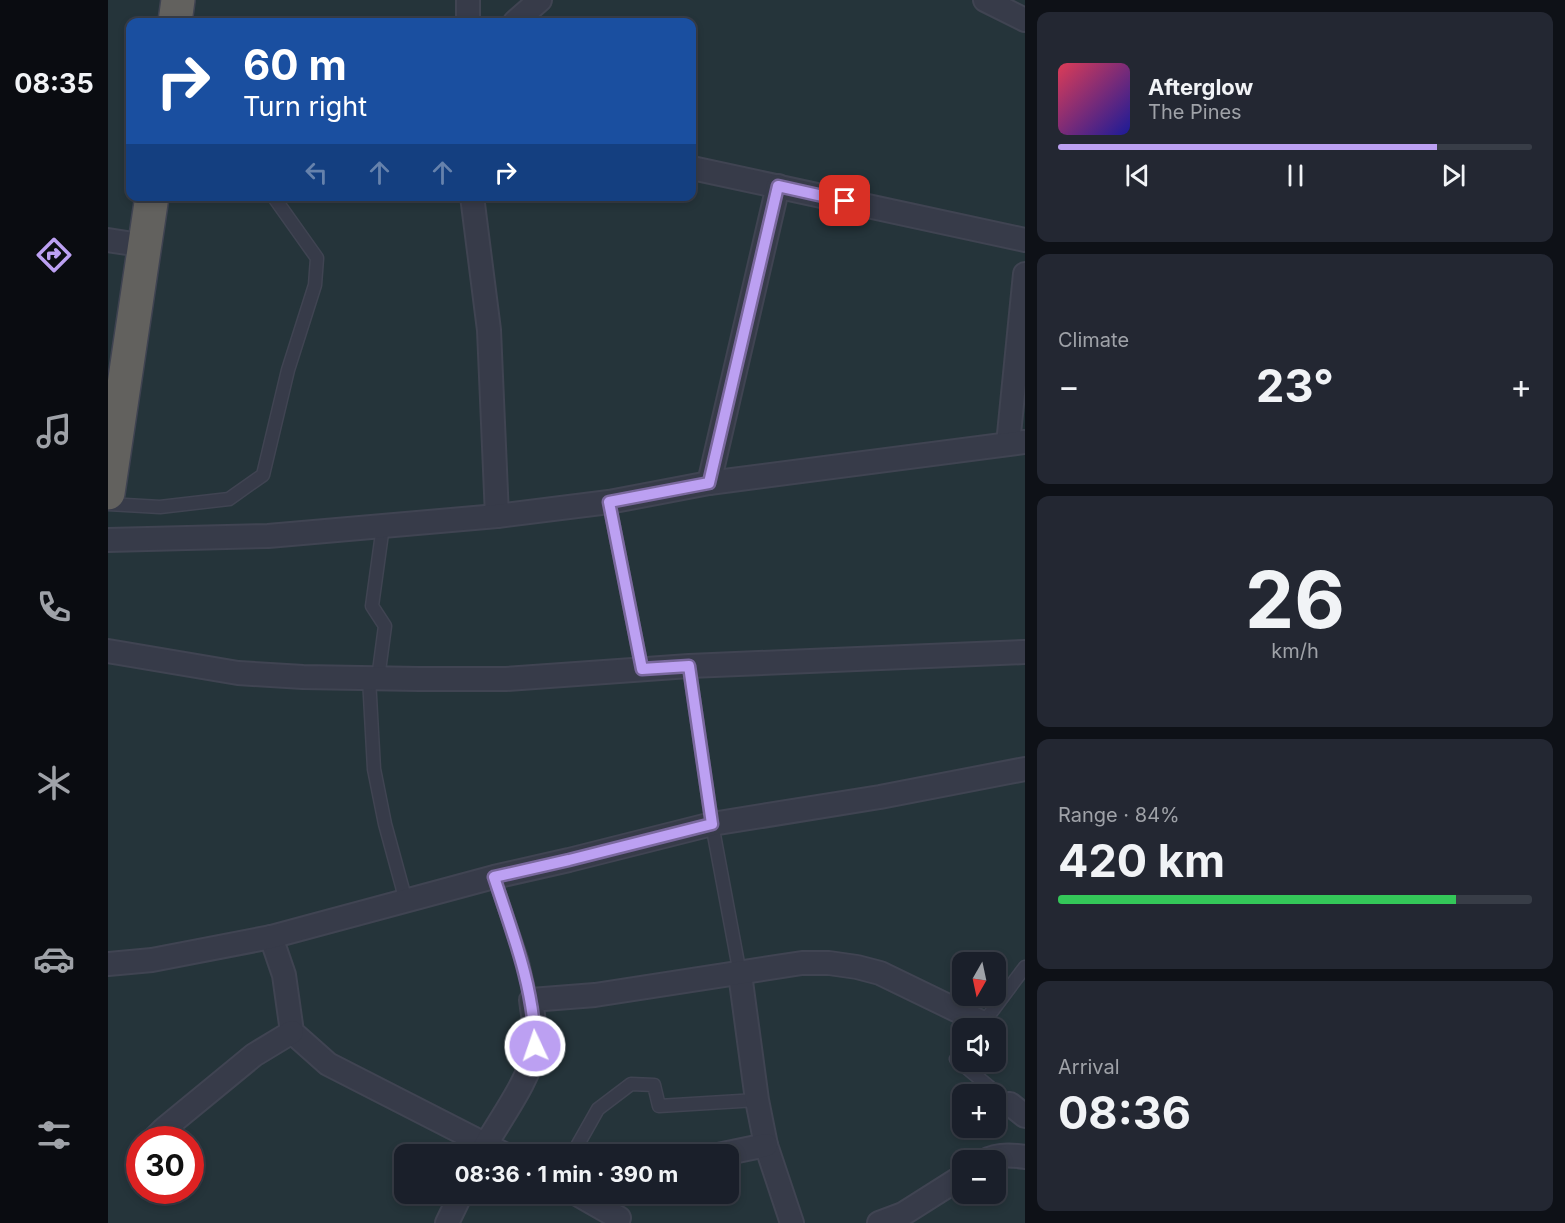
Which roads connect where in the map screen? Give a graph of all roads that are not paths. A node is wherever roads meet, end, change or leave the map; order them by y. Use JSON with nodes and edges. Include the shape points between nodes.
{"nodes":[{"id":1,"x":178,"y":0,"type":"edge"},
{"id":2,"x":468,"y":0,"type":"edge"},
{"id":3,"x":540,"y":0,"type":"edge"},
{"id":4,"x":985,"y":0,"type":"edge"},
{"id":5,"x":176,"y":18,"type":"edge"},
{"id":6,"x":468,"y":18,"type":"edge"},
{"id":7,"x":520,"y":18,"type":"edge"},
{"id":8,"x":1025,"y":20,"type":"edge"},
{"id":9,"x":696,"y":169,"type":"edge"},
{"id":10,"x":778,"y":186,"type":"junction"},
{"id":11,"x":151,"y":201,"type":"edge"},
{"id":12,"x":277,"y":201,"type":"edge"},
{"id":13,"x":473,"y":201,"type":"edge"},
{"id":14,"x":108,"y":240,"type":"edge"},
{"id":15,"x":1025,"y":240,"type":"edge"},
{"id":16,"x":146,"y":246,"type":"junction"},
{"id":17,"x":1025,"y":274,"type":"edge"},
{"id":18,"x":1016,"y":443,"type":"edge"},
{"id":19,"x":709,"y":483,"type":"junction"},
{"id":20,"x":108,"y":493,"type":"edge"},
{"id":21,"x":609,"y":502,"type":"junction"},
{"id":22,"x":108,"y":504,"type":"edge"},
{"id":23,"x":497,"y":516,"type":"junction"},
{"id":24,"x":383,"y":525,"type":"junction"},
{"id":25,"x":108,"y":540,"type":"edge"},
{"id":26,"x":108,"y":651,"type":"edge"},
{"id":27,"x":1025,"y":652,"type":"edge"},
{"id":28,"x":689,"y":666,"type":"junction"},
{"id":29,"x":642,"y":669,"type":"junction"},
{"id":30,"x":369,"y":678,"type":"junction"},
{"id":31,"x":1025,"y":769,"type":"edge"},
{"id":32,"x":712,"y":824,"type":"junction"},
{"id":33,"x":494,"y":877,"type":"junction"},
{"id":34,"x":406,"y":901,"type":"junction"},
{"id":35,"x":271,"y":937,"type":"junction"},
{"id":36,"x":108,"y":964,"type":"edge"},
{"id":37,"x":1025,"y":967,"type":"edge"},
{"id":38,"x":740,"y":974,"type":"junction"},
{"id":39,"x":531,"y":1000,"type":"junction"},
{"id":40,"x":968,"y":1018,"type":"edge"},
{"id":41,"x":987,"y":1018,"type":"edge"},
{"id":42,"x":292,"y":1032,"type":"junction"},
{"id":43,"x":972,"y":1072,"type":"edge"},
{"id":44,"x":757,"y":1100,"type":"junction"},
{"id":45,"x":1018,"y":1110,"type":"edge"},
{"id":46,"x":168,"y":1126,"type":"edge"},
{"id":47,"x":472,"y":1144,"type":"edge"},
{"id":48,"x":486,"y":1144,"type":"edge"},
{"id":49,"x":578,"y":1144,"type":"edge"},
{"id":50,"x":766,"y":1145,"type":"junction"},
{"id":51,"x":739,"y":1151,"type":"edge"},
{"id":52,"x":1006,"y":1156,"type":"edge"},
{"id":53,"x":1025,"y":1157,"type":"edge"},
{"id":54,"x":952,"y":1183,"type":"edge"},
{"id":55,"x":456,"y":1204,"type":"edge"},
{"id":56,"x":599,"y":1204,"type":"edge"},
{"id":57,"x":619,"y":1218,"type":"dead end"},
{"id":58,"x":447,"y":1223,"type":"edge"},
{"id":59,"x":792,"y":1223,"type":"edge"},
{"id":60,"x":879,"y":1223,"type":"edge"}],
"edges":[{"from":1,"to":5,"type":"highway"},
{"from":2,"to":6,"type":"street"},
{"from":3,"to":7,"type":"street"},
{"from":4,"to":8,"type":"street"},
{"from":9,"to":10,"type":"street"},
{"from":10,"to":15,"type":"street"},
{"from":10,"to":19,"type":"street"},
{"from":11,"to":16,"type":"highway"},
{"from":12,"to":22,"type":"lane","via":[[317,258],[315,285],[288,370],[263,475],[229,499],[160,507]]},
{"from":13,"to":23,"type":"street","via":[[489,330]]},
{"from":14,"to":16,"type":"street"},
{"from":16,"to":20,"type":"highway"},
{"from":17,"to":18,"type":"street"},
{"from":18,"to":19,"type":"street"},
{"from":19,"to":21,"type":"street"},
{"from":21,"to":23,"type":"street"},
{"from":21,"to":29,"type":"lane"},
{"from":23,"to":24,"type":"street"},
{"from":24,"to":25,"type":"street","via":[[268,536]]},
{"from":24,"to":30,"type":"lane","via":[[372,606],[386,626],[379,671]]},
{"from":26,"to":30,"type":"street","via":[[238,673]]},
{"from":27,"to":28,"type":"street"},
{"from":28,"to":29,"type":"street"},
{"from":28,"to":32,"type":"lane"},
{"from":29,"to":30,"type":"street","via":[[506,680]]},
{"from":30,"to":34,"type":"lane","via":[[374,769]]},
{"from":31,"to":32,"type":"street"},
{"from":32,"to":33,"type":"street"},
{"from":32,"to":38,"type":"lane"},
{"from":33,"to":34,"type":"street"},
{"from":33,"to":39,"type":"lane"},
{"from":34,"to":35,"type":"street"},
{"from":35,"to":36,"type":"street","via":[[152,960]]},
{"from":35,"to":42,"type":"street","via":[[284,975]]},
{"from":37,"to":41,"type":"lane"},
{"from":38,"to":39,"type":"street"},
{"from":38,"to":40,"type":"street","via":[[802,963],[857,967],[880,973]]},
{"from":38,"to":44,"type":"street"},
{"from":39,"to":48,"type":"street","via":[[535,1046],[531,1062]]},
{"from":42,"to":46,"type":"street","via":[[254,1055]]},
{"from":42,"to":47,"type":"street","via":[[328,1064]]},
{"from":43,"to":45,"type":"lane"},
{"from":44,"to":49,"type":"lane","via":[[658,1106],[654,1085],[631,1084],[598,1109]]},
{"from":44,"to":50,"type":"street"},
{"from":50,"to":51,"type":"street"},
{"from":50,"to":59,"type":"street"},
{"from":52,"to":53,"type":"street"},
{"from":54,"to":60,"type":"street","via":[[903,1214]]},
{"from":55,"to":58,"type":"street"},
{"from":56,"to":57,"type":"street"}]}
